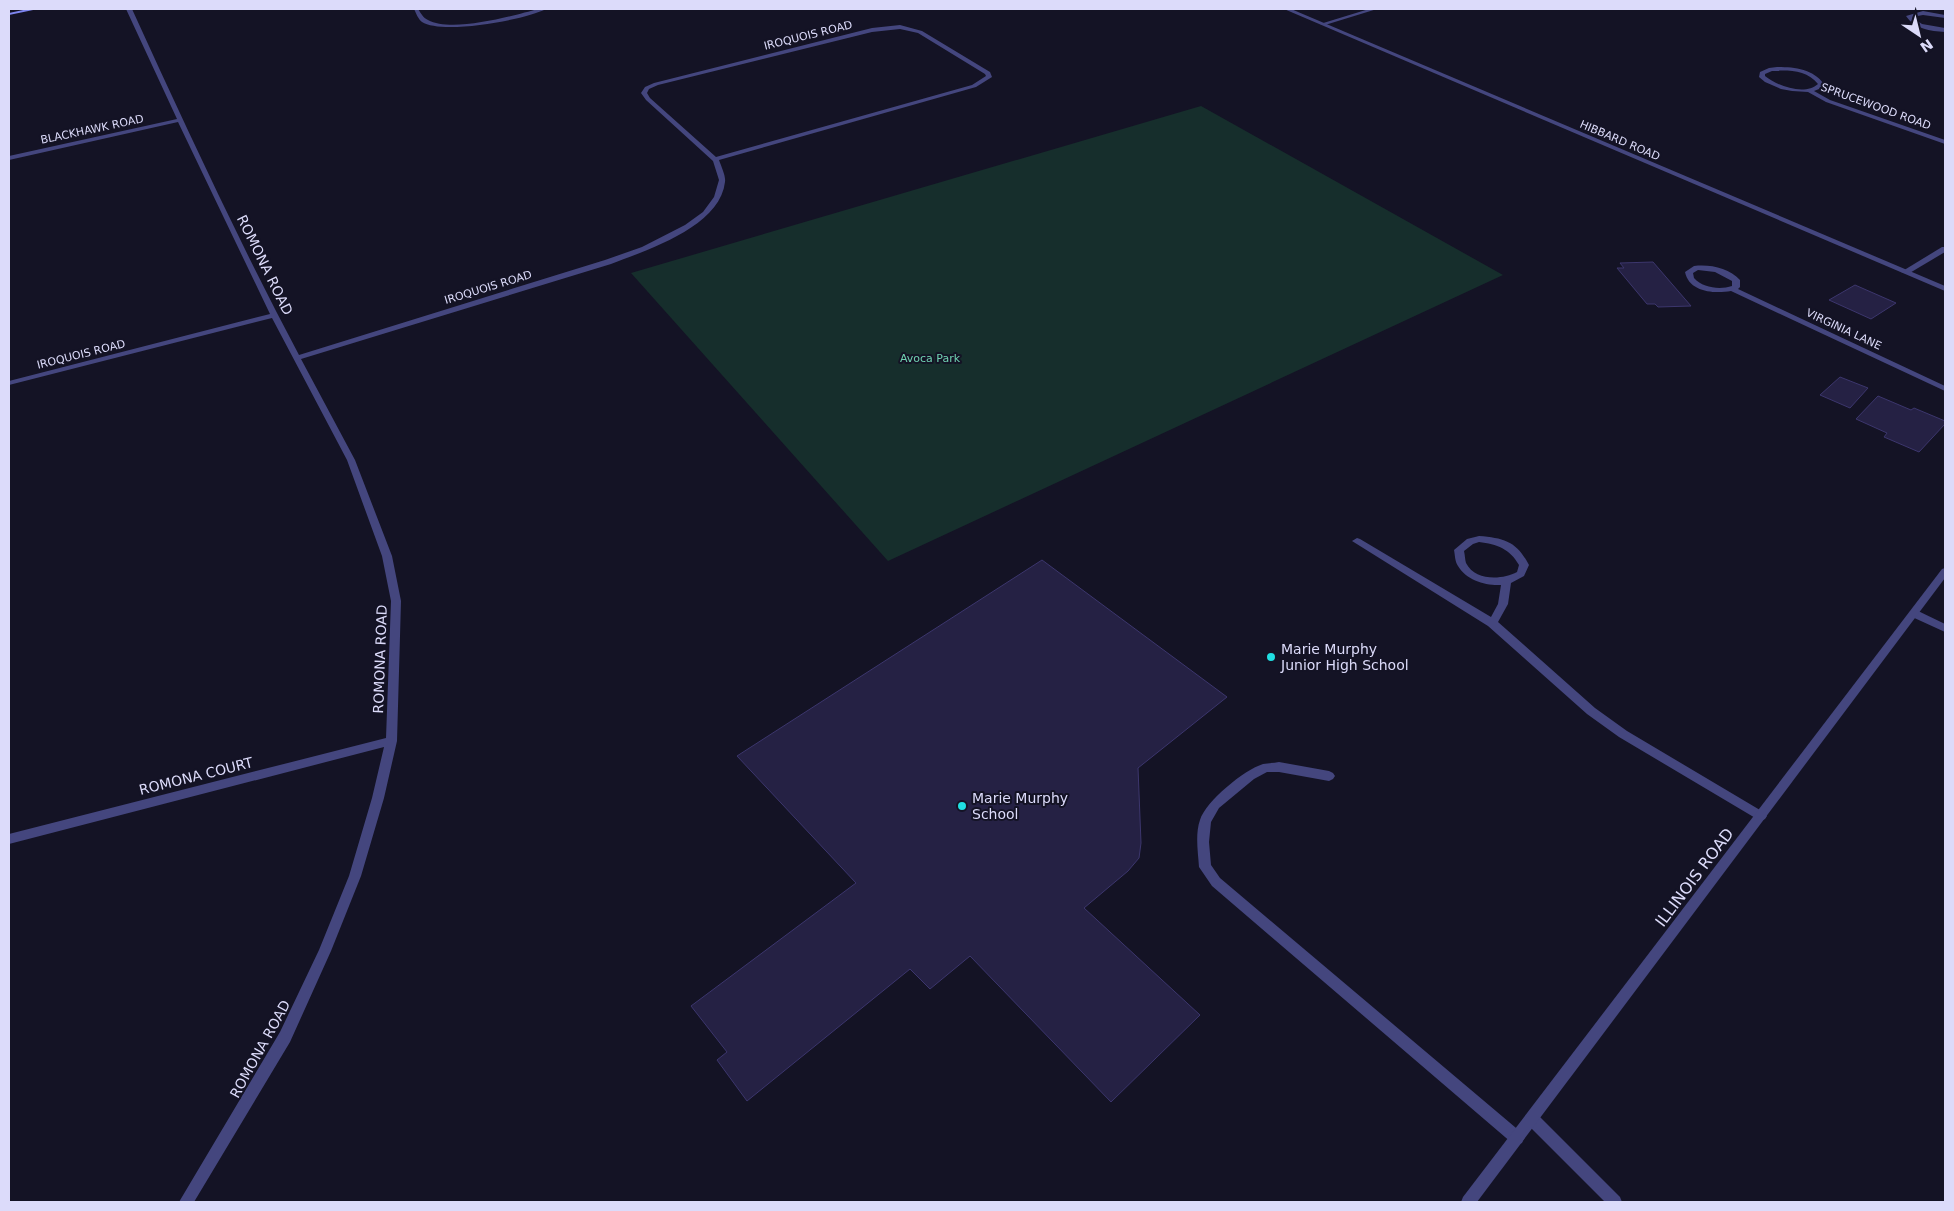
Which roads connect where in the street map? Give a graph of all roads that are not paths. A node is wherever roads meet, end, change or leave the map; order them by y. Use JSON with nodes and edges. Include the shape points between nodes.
{"nodes":[{"id":1,"x":35,"y":9,"type":"edge"},
{"id":2,"x":129,"y":9,"type":"edge"},
{"id":3,"x":416,"y":9,"type":"edge"},
{"id":4,"x":543,"y":9,"type":"edge"},
{"id":5,"x":1287,"y":9,"type":"edge"},
{"id":6,"x":1374,"y":9,"type":"edge"},
{"id":7,"x":9,"y":14,"type":"edge"},
{"id":8,"x":1945,"y":16,"type":"edge"},
{"id":9,"x":1323,"y":24,"type":"junction"},
{"id":10,"x":1945,"y":30,"type":"edge"},
{"id":11,"x":1809,"y":90,"type":"junction"},
{"id":12,"x":180,"y":120,"type":"junction"},
{"id":13,"x":1945,"y":136,"type":"edge"},
{"id":14,"x":1938,"y":140,"type":"junction"},
{"id":15,"x":1945,"y":142,"type":"edge"},
{"id":16,"x":9,"y":158,"type":"edge"},
{"id":17,"x":716,"y":159,"type":"junction"},
{"id":18,"x":1945,"y":249,"type":"edge"},
{"id":19,"x":1905,"y":272,"type":"junction"},
{"id":20,"x":1732,"y":289,"type":"junction"},
{"id":21,"x":1945,"y":289,"type":"edge"},
{"id":22,"x":274,"y":315,"type":"junction"},
{"id":23,"x":297,"y":358,"type":"junction"},
{"id":24,"x":9,"y":383,"type":"edge"},
{"id":25,"x":1945,"y":389,"type":"edge"},
{"id":26,"x":1357,"y":541,"type":"dead end"},
{"id":27,"x":1945,"y":571,"type":"edge"},
{"id":28,"x":1506,"y":582,"type":"junction"},
{"id":29,"x":1914,"y":613,"type":"junction"},
{"id":30,"x":1492,"y":623,"type":"junction"},
{"id":31,"x":1945,"y":628,"type":"edge"},
{"id":32,"x":391,"y":741,"type":"junction"},
{"id":33,"x":1328,"y":776,"type":"dead end"},
{"id":34,"x":1761,"y":816,"type":"junction"},
{"id":35,"x":9,"y":839,"type":"edge"},
{"id":36,"x":1532,"y":1119,"type":"junction"},
{"id":37,"x":1517,"y":1138,"type":"junction"},
{"id":38,"x":186,"y":1202,"type":"edge"},
{"id":39,"x":1468,"y":1202,"type":"edge"},
{"id":40,"x":1615,"y":1202,"type":"edge"}],
"edges":[{"from":1,"to":7,"type":"main road"},
{"from":2,"to":12,"type":"street","name":"ROMONA ROAD"},
{"from":3,"to":4,"type":"street","via":[[424,21],[443,26],[490,22]]},
{"from":5,"to":9,"type":"street","name":"HIBBARD ROAD"},
{"from":6,"to":9,"type":"street"},
{"from":8,"to":10,"type":"street","via":[[1923,13],[1909,16],[1913,22]]},
{"from":9,"to":19,"type":"street","name":"HIBBARD ROAD"},
{"from":11,"to":11,"type":"street","name":"SPRUCEWOOD ROAD","via":[[1821,84],[1807,74],[1780,69],[1762,73],[1765,80],[1780,87]]},
{"from":11,"to":14,"type":"street","name":"SPRUCEWOOD ROAD","via":[[1828,101]]},
{"from":12,"to":16,"type":"street","name":"BLACKHAWK ROAD"},
{"from":12,"to":22,"type":"street","name":"ROMONA ROAD"},
{"from":13,"to":14,"type":"street"},
{"from":14,"to":15,"type":"street","name":"SPRUCEWOOD ROAD"},
{"from":17,"to":17,"type":"street","name":"IROQUOIS ROAD","via":[[648,99],[644,93],[648,88],[872,30],[900,27],[920,32],[988,73],[989,77],[974,86]]},
{"from":17,"to":23,"type":"street","name":"IROQUOIS ROAD","via":[[724,184],[714,202],[695,222],[647,248]]},
{"from":18,"to":19,"type":"street"},
{"from":19,"to":21,"type":"street","name":"HIBBARD ROAD"},
{"from":20,"to":20,"type":"street","name":"VIRGINIA LANE","via":[[1736,287],[1736,280],[1726,273],[1704,267],[1689,272],[1691,280],[1703,287],[1719,291]]},
{"from":20,"to":25,"type":"street","name":"VIRGINIA LANE"},
{"from":22,"to":23,"type":"street","name":"ROMONA ROAD"},
{"from":22,"to":24,"type":"street","name":"IROQUOIS ROAD"},
{"from":23,"to":32,"type":"street","name":"ROMONA ROAD","via":[[351,460],[387,556],[396,602]]},
{"from":26,"to":30,"type":"street"},
{"from":27,"to":29,"type":"street","name":"ILLINOIS ROAD"},
{"from":28,"to":28,"type":"street","via":[[1522,575],[1524,569],[1523,561],[1510,548],[1479,539],[1459,550],[1461,563],[1475,576],[1496,583]]},
{"from":28,"to":30,"type":"street","via":[[1502,609]]},
{"from":29,"to":31,"type":"street"},
{"from":29,"to":34,"type":"street","name":"ILLINOIS ROAD"},
{"from":30,"to":34,"type":"street","via":[[1591,711],[1623,734]]},
{"from":32,"to":35,"type":"street","name":"ROMONA COURT"},
{"from":32,"to":38,"type":"street","name":"ROMONA ROAD","via":[[355,876],[325,951],[286,1037]]},
{"from":33,"to":37,"type":"street","via":[[1279,767],[1265,768],[1250,776],[1215,805],[1205,821],[1205,867],[1216,882]]},
{"from":34,"to":36,"type":"street","name":"ILLINOIS ROAD"},
{"from":36,"to":37,"type":"street","name":"ILLINOIS ROAD"},
{"from":36,"to":40,"type":"street"},
{"from":37,"to":39,"type":"street","name":"ILLINOIS ROAD"}]}
